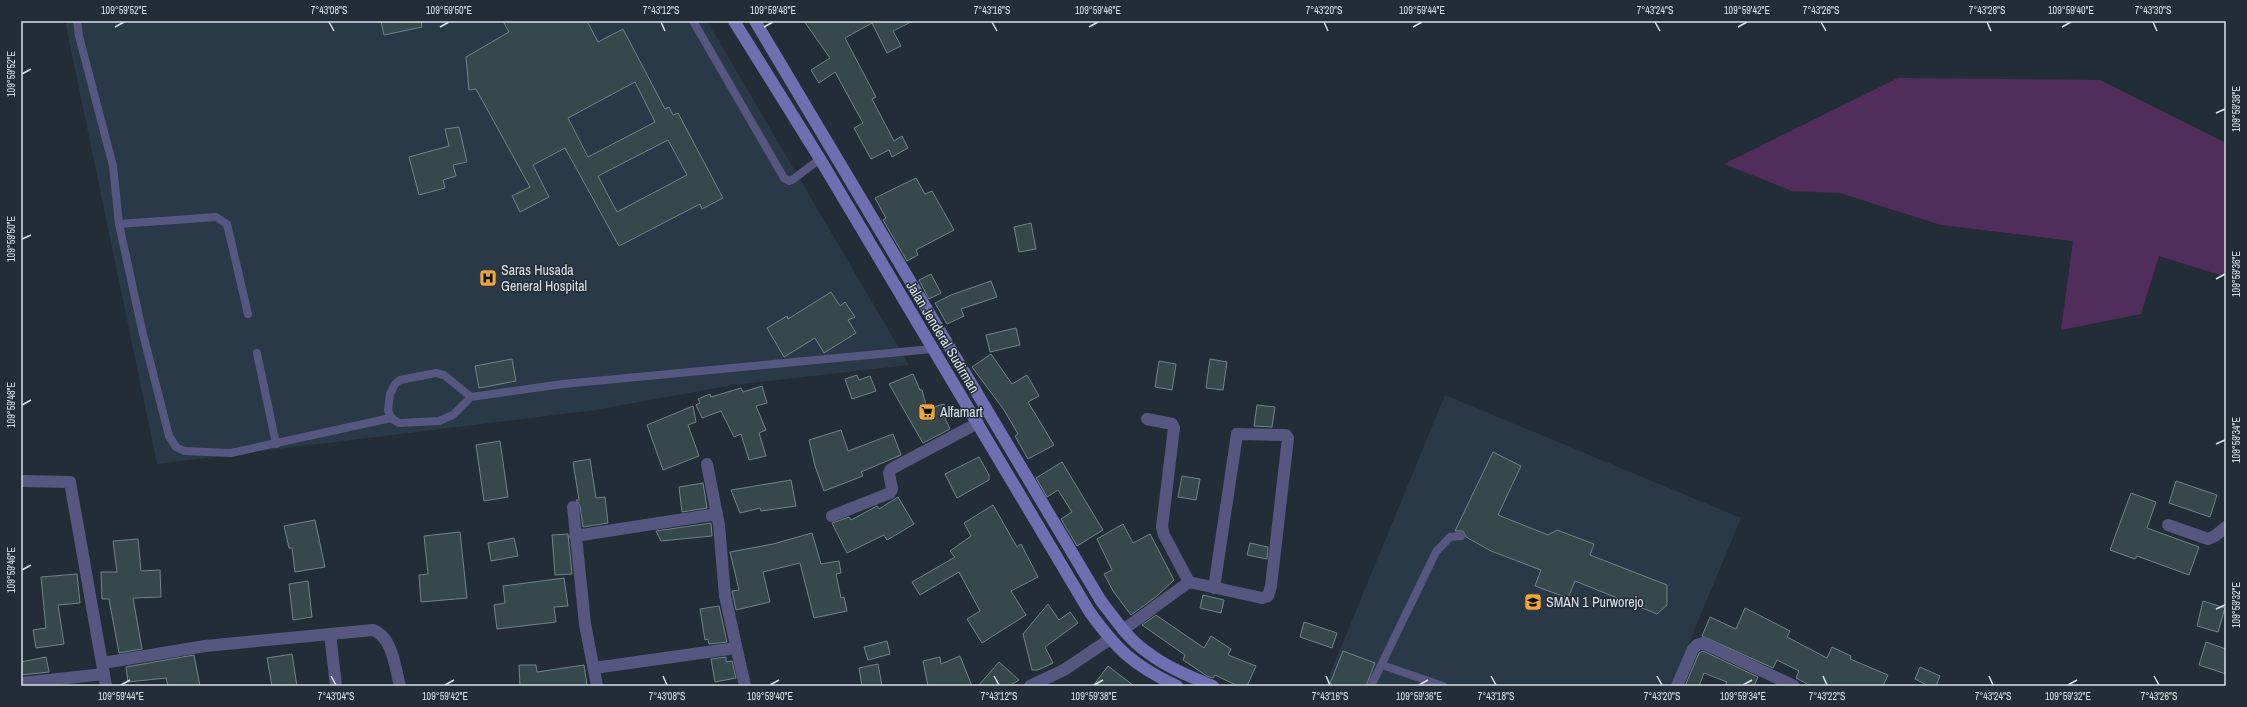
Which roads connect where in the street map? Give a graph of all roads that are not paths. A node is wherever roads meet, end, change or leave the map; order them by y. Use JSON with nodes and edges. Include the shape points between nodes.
{"nodes":[{"id":1,"x":77,"y":21,"type":"edge"},
{"id":2,"x":693,"y":21,"type":"edge"},
{"id":3,"x":734,"y":21,"type":"edge"},
{"id":4,"x":755,"y":21,"type":"edge"},
{"id":5,"x":826,"y":140,"type":"junction"},
{"id":6,"x":812,"y":147,"type":"junction"},
{"id":7,"x":839,"y":162,"type":"junction"},
{"id":8,"x":823,"y":164,"type":"junction"},
{"id":9,"x":119,"y":224,"type":"junction"},
{"id":10,"x":248,"y":314,"type":"dead end"},
{"id":11,"x":947,"y":343,"type":"junction"},
{"id":12,"x":932,"y":350,"type":"junction"},
{"id":13,"x":257,"y":353,"type":"dead end"},
{"id":14,"x":471,"y":397,"type":"junction"},
{"id":15,"x":391,"y":418,"type":"junction"},
{"id":16,"x":1147,"y":419,"type":"dead end"},
{"id":17,"x":978,"y":423,"type":"junction"},
{"id":18,"x":276,"y":444,"type":"junction"},
{"id":19,"x":707,"y":464,"type":"dead end"},
{"id":20,"x":21,"y":481,"type":"edge"},
{"id":21,"x":573,"y":507,"type":"dead end"},
{"id":22,"x":717,"y":514,"type":"junction"},
{"id":23,"x":832,"y":516,"type":"dead end"},
{"id":24,"x":2168,"y":525,"type":"dead end"},
{"id":25,"x":2226,"y":527,"type":"edge"},
{"id":26,"x":575,"y":536,"type":"junction"},
{"id":27,"x":1461,"y":536,"type":"dead end"},
{"id":28,"x":1189,"y":582,"type":"junction"},
{"id":29,"x":1214,"y":588,"type":"junction"},
{"id":30,"x":1123,"y":630,"type":"junction"},
{"id":31,"x":330,"y":634,"type":"junction"},
{"id":32,"x":1110,"y":639,"type":"junction"},
{"id":33,"x":736,"y":648,"type":"junction"},
{"id":34,"x":1382,"y":665,"type":"junction"},
{"id":35,"x":104,"y":668,"type":"junction"},
{"id":36,"x":594,"y":668,"type":"junction"},
{"id":37,"x":21,"y":683,"type":"edge"},
{"id":38,"x":106,"y":686,"type":"edge"},
{"id":39,"x":336,"y":686,"type":"edge"},
{"id":40,"x":400,"y":686,"type":"edge"},
{"id":41,"x":597,"y":686,"type":"edge"},
{"id":42,"x":745,"y":686,"type":"edge"},
{"id":43,"x":1030,"y":686,"type":"edge"},
{"id":44,"x":1177,"y":686,"type":"edge"},
{"id":45,"x":1213,"y":686,"type":"edge"},
{"id":46,"x":1371,"y":686,"type":"edge"},
{"id":47,"x":1443,"y":686,"type":"edge"},
{"id":48,"x":1677,"y":686,"type":"edge"},
{"id":49,"x":1794,"y":686,"type":"edge"}],
"edges":[{"from":1,"to":9,"type":"lane","via":[[113,166]]},
{"from":2,"to":8,"type":"lane","via":[[784,178],[792,180]]},
{"from":3,"to":6,"type":"main road","name":"Jalan Jenderal Sudirman"},
{"from":4,"to":5,"type":"main road","name":"Jalan Jenderal Sudirman"},
{"from":5,"to":6,"type":"street"},
{"from":5,"to":7,"type":"main road","name":"Jalan Jenderal Sudirman"},
{"from":6,"to":8,"type":"main road","name":"Jalan Jenderal Sudirman"},
{"from":7,"to":8,"type":"street"},
{"from":7,"to":11,"type":"main road","name":"Jalan Jenderal Sudirman"},
{"from":8,"to":12,"type":"main road","name":"Jalan Jenderal Sudirman"},
{"from":9,"to":10,"type":"lane","via":[[216,217],[224,221],[227,224]]},
{"from":9,"to":18,"type":"lane","via":[[142,330],[169,436],[173,443],[184,451],[232,454]]},
{"from":11,"to":12,"type":"street"},
{"from":11,"to":30,"type":"main road","name":"Jalan Jenderal Sudirman","via":[[1101,601]]},
{"from":12,"to":14,"type":"lane","via":[[563,384]]},
{"from":12,"to":17,"type":"main road","name":"Jalan Jenderal Sudirman"},
{"from":13,"to":18,"type":"lane"},
{"from":14,"to":15,"type":"lane","via":[[453,415],[440,421],[405,424]]},
{"from":14,"to":15,"type":"lane","via":[[440,373],[400,380],[390,394],[388,410]]},
{"from":15,"to":18,"type":"lane"},
{"from":16,"to":28,"type":"street","via":[[1172,424],[1174,428],[1162,526],[1164,535]]},
{"from":17,"to":23,"type":"street","via":[[891,469],[890,493]]},
{"from":17,"to":32,"type":"main road","name":"Jalan Jenderal Sudirman","via":[[1089,611]]},
{"from":19,"to":22,"type":"street"},
{"from":20,"to":35,"type":"street","via":[[70,482]]},
{"from":21,"to":26,"type":"street"},
{"from":22,"to":26,"type":"street"},
{"from":22,"to":33,"type":"street","via":[[725,596]]},
{"from":24,"to":25,"type":"street","via":[[2208,538]]},
{"from":26,"to":36,"type":"street","via":[[585,624]]},
{"from":27,"to":34,"type":"lane","via":[[1450,538],[1436,552]]},
{"from":28,"to":29,"type":"street"},
{"from":28,"to":30,"type":"street"},
{"from":29,"to":29,"type":"street","via":[[1237,434],[1286,435],[1288,438],[1269,594],[1262,598]]},
{"from":30,"to":45,"type":"main road","name":"Jalan Jenderal Sudirman","via":[[1147,652],[1189,676]]},
{"from":31,"to":35,"type":"street","via":[[205,646]]},
{"from":31,"to":39,"type":"street"},
{"from":31,"to":40,"type":"street","via":[[367,630],[380,633],[387,641]]},
{"from":32,"to":43,"type":"street","via":[[1064,670]]},
{"from":32,"to":44,"type":"main road","name":"Jalan Jenderal Sudirman","via":[[1134,663]]},
{"from":33,"to":36,"type":"street"},
{"from":33,"to":42,"type":"street"},
{"from":34,"to":46,"type":"lane"},
{"from":34,"to":47,"type":"lane"},
{"from":35,"to":37,"type":"street"},
{"from":35,"to":38,"type":"street"},
{"from":36,"to":41,"type":"street"},
{"from":48,"to":49,"type":"street","via":[[1693,649],[1703,644]]}]}
